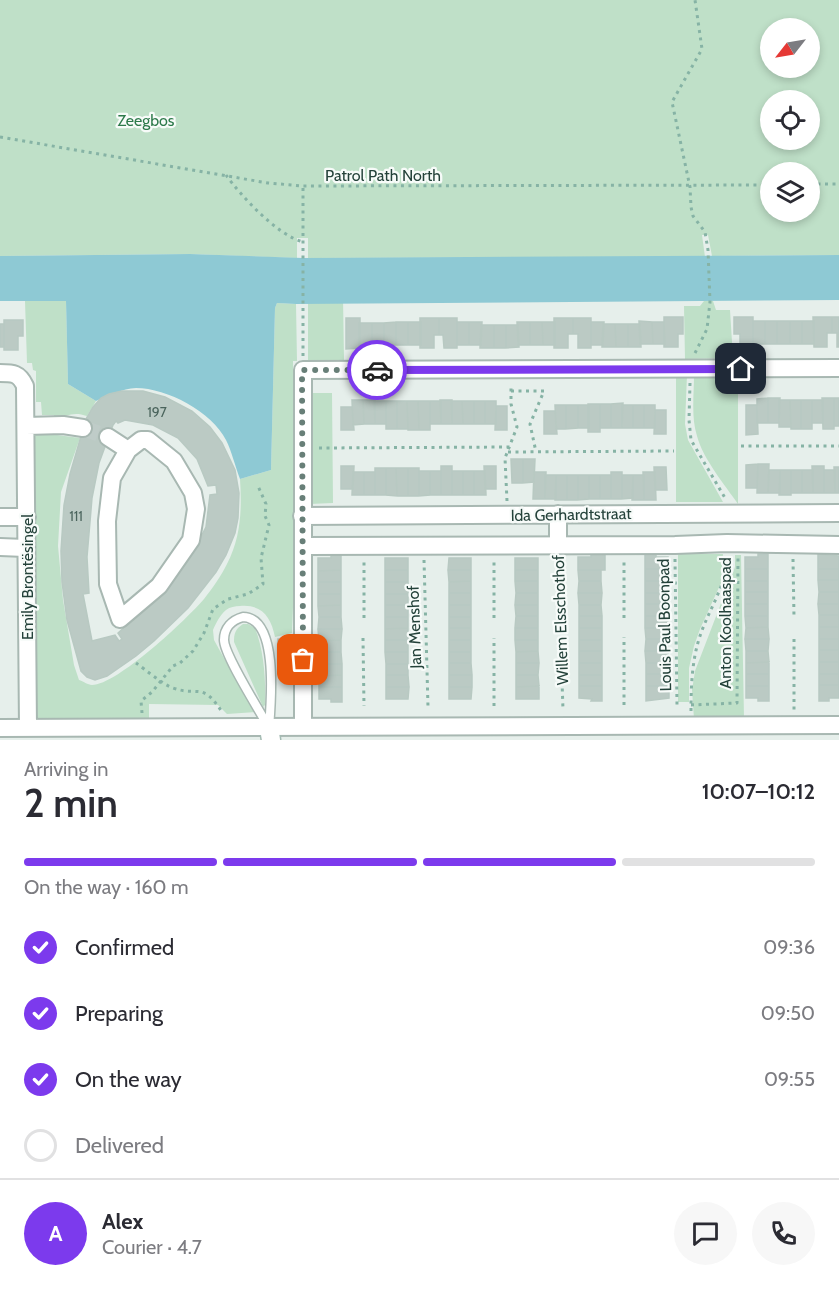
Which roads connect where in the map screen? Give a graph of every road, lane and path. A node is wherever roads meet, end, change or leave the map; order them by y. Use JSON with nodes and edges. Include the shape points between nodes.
{"nodes":[{"id":1,"x":695,"y":0,"type":"edge"},
{"id":2,"x":0,"y":137,"type":"edge"},
{"id":3,"x":225,"y":174,"type":"junction"},
{"id":4,"x":820,"y":184,"type":"edge"},
{"id":5,"x":839,"y":184,"type":"edge"},
{"id":6,"x":760,"y":185,"type":"edge"},
{"id":7,"x":303,"y":186,"type":"junction"},
{"id":8,"x":690,"y":187,"type":"junction"},
{"id":9,"x":303,"y":242,"type":"junction"},
{"id":10,"x":839,"y":368,"type":"edge"},
{"id":11,"x":691,"y":369,"type":"junction"},
{"id":12,"x":511,"y":370,"type":"junction"},
{"id":13,"x":302,"y":371,"type":"junction"},
{"id":14,"x":0,"y":373,"type":"edge"},
{"id":15,"x":511,"y":391,"type":"junction"},
{"id":16,"x":26,"y":426,"type":"junction"},
{"id":17,"x":83,"y":428,"type":"tunnel mouth"},
{"id":18,"x":108,"y":437,"type":"tunnel mouth"},
{"id":19,"x":741,"y":446,"type":"dead end"},
{"id":20,"x":839,"y":446,"type":"edge"},
{"id":21,"x":511,"y":447,"type":"junction"},
{"id":22,"x":302,"y":448,"type":"junction"},
{"id":23,"x":128,"y":450,"type":"junction"},
{"id":24,"x":674,"y":451,"type":"dead end"},
{"id":25,"x":508,"y":452,"type":"junction"},
{"id":26,"x":536,"y":452,"type":"junction"},
{"id":27,"x":258,"y":486,"type":"dead end"},
{"id":28,"x":839,"y":513,"type":"edge"},
{"id":29,"x":558,"y":514,"type":"junction"},
{"id":30,"x":508,"y":515,"type":"junction"},
{"id":31,"x":302,"y":516,"type":"junction"},
{"id":32,"x":0,"y":517,"type":"edge"},
{"id":33,"x":27,"y":517,"type":"junction"},
{"id":34,"x":558,"y":544,"type":"junction"},
{"id":35,"x":738,"y":544,"type":"junction"},
{"id":36,"x":793,"y":544,"type":"junction"},
{"id":37,"x":494,"y":545,"type":"junction"},
{"id":38,"x":624,"y":545,"type":"junction"},
{"id":39,"x":675,"y":545,"type":"junction"},
{"id":40,"x":839,"y":545,"type":"edge"},
{"id":41,"x":303,"y":546,"type":"junction"},
{"id":42,"x":364,"y":546,"type":"junction"},
{"id":43,"x":423,"y":546,"type":"junction"},
{"id":44,"x":0,"y":547,"type":"edge"},
{"id":45,"x":26,"y":548,"type":"junction"},
{"id":46,"x":794,"y":617,"type":"dead end"},
{"id":47,"x":364,"y":618,"type":"dead end"},
{"id":48,"x":494,"y":618,"type":"dead end"},
{"id":49,"x":624,"y":618,"type":"dead end"},
{"id":50,"x":624,"y":637,"type":"dead end"},
{"id":51,"x":363,"y":638,"type":"dead end"},
{"id":52,"x":494,"y":638,"type":"dead end"},
{"id":53,"x":794,"y":639,"type":"dead end"},
{"id":54,"x":136,"y":663,"type":"dead end"},
{"id":55,"x":162,"y":681,"type":"junction"},
{"id":56,"x":624,"y":705,"type":"dead end"},
{"id":57,"x":677,"y":705,"type":"dead end"},
{"id":58,"x":691,"y":705,"type":"dead end"},
{"id":59,"x":364,"y":706,"type":"dead end"},
{"id":60,"x":494,"y":706,"type":"dead end"},
{"id":61,"x":428,"y":707,"type":"dead end"},
{"id":62,"x":794,"y":725,"type":"junction"},
{"id":63,"x":839,"y":725,"type":"edge"},
{"id":64,"x":145,"y":726,"type":"junction"},
{"id":65,"x":564,"y":726,"type":"junction"},
{"id":66,"x":231,"y":727,"type":"junction"},
{"id":67,"x":0,"y":728,"type":"edge"},
{"id":68,"x":28,"y":728,"type":"junction"},
{"id":69,"x":303,"y":728,"type":"junction"},
{"id":70,"x":270,"y":734,"type":"edge"}],
"edges":[{"from":1,"to":8,"type":"path","via":[[702,49],[672,102]]},
{"from":2,"to":3,"type":"path","name":"Patrol Path North"},
{"from":3,"to":7,"type":"path","name":"Patrol Path North"},
{"from":3,"to":9,"type":"path","via":[[256,209],[282,231]]},
{"from":4,"to":5,"type":"path"},
{"from":6,"to":8,"type":"path","name":"Patrol Path North"},
{"from":7,"to":8,"type":"path","name":"Patrol Path North"},
{"from":7,"to":9,"type":"path"},
{"from":8,"to":11,"type":"path","via":[[693,216],[705,232],[710,302],[707,329]]},
{"from":9,"to":13,"type":"path"},
{"from":10,"to":11,"type":"street"},
{"from":11,"to":12,"type":"street"},
{"from":12,"to":13,"type":"street"},
{"from":12,"to":15,"type":"path"},
{"from":13,"to":22,"type":"street"},
{"from":14,"to":16,"type":"street","name":"Emily Brontësingel","via":[[14,373],[25,386]]},
{"from":15,"to":21,"type":"path","via":[[517,427]]},
{"from":15,"to":26,"type":"path","via":[[544,391],[530,424]]},
{"from":16,"to":17,"type":"street"},
{"from":16,"to":33,"type":"street","name":"Emily Brontësingel"},
{"from":18,"to":23,"type":"street"},
{"from":19,"to":20,"type":"path"},
{"from":21,"to":22,"type":"path"},
{"from":21,"to":25,"type":"path"},
{"from":22,"to":31,"type":"street"},
{"from":23,"to":23,"type":"street","via":[[141,440],[158,446],[174,461],[193,493],[196,509],[191,540],[159,586],[120,619],[108,584],[107,521],[112,478]]},
{"from":24,"to":26,"type":"path"},
{"from":25,"to":26,"type":"path"},
{"from":25,"to":30,"type":"path"},
{"from":27,"to":55,"type":"path","via":[[269,525],[261,558],[263,584],[213,609],[193,651],[173,666]]},
{"from":28,"to":29,"type":"street","name":"Ida Gerhardtstraat"},
{"from":29,"to":30,"type":"street","name":"Ida Gerhardtstraat"},
{"from":29,"to":34,"type":"street","name":"Willem Elsschothof"},
{"from":30,"to":31,"type":"street","name":"Ida Gerhardtstraat"},
{"from":31,"to":41,"type":"street"},
{"from":32,"to":33,"type":"street"},
{"from":33,"to":45,"type":"street","name":"Emily Brontësingel"},
{"from":34,"to":37,"type":"street","name":"Ida Gerhardtstraat"},
{"from":34,"to":38,"type":"street","name":"Ida Gerhardtstraat"},
{"from":34,"to":65,"type":"path","name":"Willem Elsschothof"},
{"from":35,"to":36,"type":"street","name":"Ida Gerhardtstraat"},
{"from":35,"to":39,"type":"street","name":"Ida Gerhardtstraat"},
{"from":35,"to":58,"type":"path","name":"Anton Koolhaaspad","via":[[737,703]]},
{"from":36,"to":40,"type":"street","name":"Ida Gerhardtstraat"},
{"from":36,"to":46,"type":"path"},
{"from":37,"to":43,"type":"street","name":"Ida Gerhardtstraat"},
{"from":37,"to":48,"type":"path"},
{"from":38,"to":39,"type":"street","name":"Ida Gerhardtstraat"},
{"from":38,"to":49,"type":"path"},
{"from":39,"to":57,"type":"path","name":"Louis Paul Boonpad"},
{"from":41,"to":42,"type":"street","name":"Ida Gerhardtstraat"},
{"from":41,"to":69,"type":"street"},
{"from":42,"to":43,"type":"street","name":"Ida Gerhardtstraat"},
{"from":42,"to":47,"type":"path"},
{"from":43,"to":61,"type":"path","name":"Jan Menshof"},
{"from":44,"to":45,"type":"street"},
{"from":45,"to":68,"type":"street","name":"Emily Brontësingel"},
{"from":50,"to":56,"type":"path"},
{"from":51,"to":59,"type":"path"},
{"from":52,"to":60,"type":"path"},
{"from":53,"to":62,"type":"path"},
{"from":54,"to":55,"type":"path"},
{"from":55,"to":64,"type":"path","via":[[141,701]]},
{"from":55,"to":66,"type":"path","via":[[171,688],[209,695]]},
{"from":62,"to":63,"type":"street"},
{"from":62,"to":65,"type":"street"},
{"from":64,"to":66,"type":"street"},
{"from":64,"to":68,"type":"street"},
{"from":65,"to":69,"type":"street"},
{"from":66,"to":70,"type":"street"},
{"from":67,"to":68,"type":"street"},
{"from":69,"to":70,"type":"street"},
{"from":70,"to":70,"type":"lane","via":[[272,695],[267,642],[259,624],[243,616],[229,624],[224,641]]}]}
